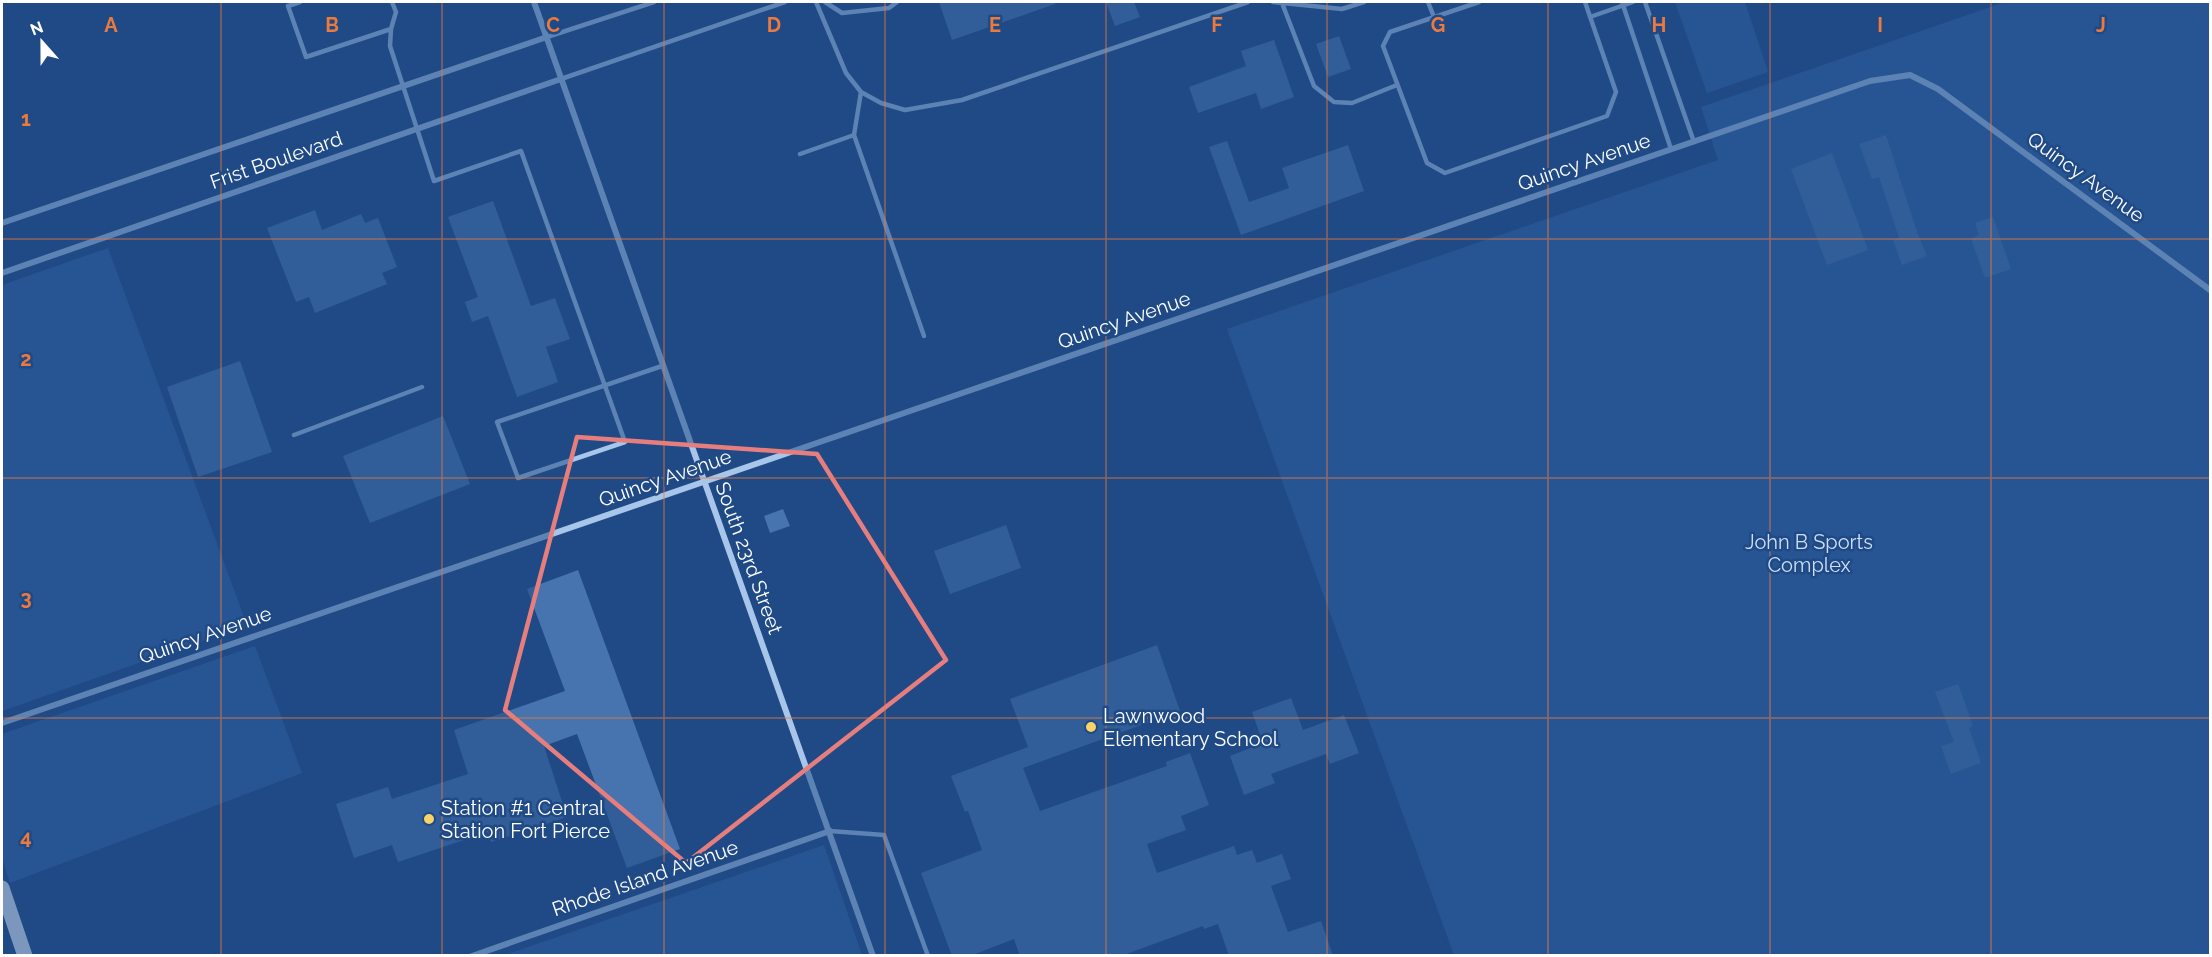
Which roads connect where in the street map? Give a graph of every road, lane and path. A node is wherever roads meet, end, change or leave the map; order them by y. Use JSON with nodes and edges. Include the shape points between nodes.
{"nodes":[{"id":1,"x":300,"y":2,"type":"edge"},
{"id":2,"x":392,"y":2,"type":"edge"},
{"id":3,"x":534,"y":2,"type":"edge"},
{"id":4,"x":654,"y":2,"type":"edge"},
{"id":5,"x":785,"y":2,"type":"edge"},
{"id":6,"x":816,"y":2,"type":"edge"},
{"id":7,"x":825,"y":2,"type":"edge"},
{"id":8,"x":897,"y":2,"type":"edge"},
{"id":9,"x":1248,"y":2,"type":"edge"},
{"id":10,"x":1273,"y":2,"type":"edge"},
{"id":11,"x":1364,"y":2,"type":"edge"},
{"id":12,"x":1428,"y":2,"type":"edge"},
{"id":13,"x":1479,"y":2,"type":"edge"},
{"id":14,"x":1585,"y":2,"type":"edge"},
{"id":15,"x":1633,"y":2,"type":"edge"},
{"id":16,"x":1645,"y":2,"type":"edge"},
{"id":17,"x":1282,"y":3,"type":"edge"},
{"id":18,"x":1623,"y":3,"type":"edge"},
{"id":19,"x":1434,"y":17,"type":"junction"},
{"id":20,"x":1590,"y":17,"type":"junction"},
{"id":21,"x":392,"y":29,"type":"junction"},
{"id":22,"x":547,"y":37,"type":"junction"},
{"id":23,"x":561,"y":79,"type":"junction"},
{"id":24,"x":1397,"y":85,"type":"junction"},
{"id":25,"x":403,"y":86,"type":"junction"},
{"id":26,"x":861,"y":92,"type":"junction"},
{"id":27,"x":418,"y":129,"type":"junction"},
{"id":28,"x":854,"y":135,"type":"junction"},
{"id":29,"x":1694,"y":142,"type":"junction"},
{"id":30,"x":1671,"y":149,"type":"junction"},
{"id":31,"x":800,"y":154,"type":"dead end"},
{"id":32,"x":2,"y":223,"type":"edge"},
{"id":33,"x":2,"y":273,"type":"edge"},
{"id":34,"x":2211,"y":290,"type":"edge"},
{"id":35,"x":924,"y":336,"type":"dead end"},
{"id":36,"x":662,"y":366,"type":"junction"},
{"id":37,"x":604,"y":386,"type":"junction"},
{"id":38,"x":422,"y":387,"type":"dead end"},
{"id":39,"x":294,"y":435,"type":"dead end"},
{"id":40,"x":703,"y":482,"type":"junction"},
{"id":41,"x":2,"y":723,"type":"edge"},
{"id":42,"x":830,"y":831,"type":"junction"},
{"id":43,"x":3,"y":895,"type":"edge"},
{"id":44,"x":25,"y":956,"type":"edge"},
{"id":45,"x":472,"y":956,"type":"edge"},
{"id":46,"x":873,"y":956,"type":"edge"},
{"id":47,"x":928,"y":956,"type":"edge"}],
"edges":[{"from":1,"to":21,"type":"lane","via":[[288,6],[306,57]]},
{"from":2,"to":21,"type":"lane","via":[[396,12]]},
{"from":3,"to":22,"type":"street","name":"South 23rd Street"},
{"from":4,"to":22,"type":"lane"},
{"from":5,"to":23,"type":"lane"},
{"from":6,"to":26,"type":"lane","via":[[846,73]]},
{"from":7,"to":8,"type":"lane","via":[[842,13],[889,8]]},
{"from":9,"to":26,"type":"lane","via":[[962,100],[905,110]]},
{"from":10,"to":17,"type":"lane"},
{"from":11,"to":17,"type":"lane","via":[[1342,9]]},
{"from":12,"to":19,"type":"lane"},
{"from":13,"to":19,"type":"lane"},
{"from":14,"to":20,"type":"lane"},
{"from":15,"to":18,"type":"lane"},
{"from":16,"to":29,"type":"lane"},
{"from":17,"to":24,"type":"lane","via":[[1314,86],[1334,102],[1352,103]]},
{"from":18,"to":20,"type":"lane"},
{"from":18,"to":30,"type":"lane"},
{"from":19,"to":24,"type":"lane","via":[[1390,32],[1383,46]]},
{"from":20,"to":24,"type":"lane","via":[[1616,92],[1607,116],[1445,173],[1427,163]]},
{"from":21,"to":25,"type":"lane","via":[[390,46]]},
{"from":22,"to":23,"type":"street","name":"South 23rd Street"},
{"from":22,"to":25,"type":"street","name":"Frist Boulevard"},
{"from":23,"to":27,"type":"street","name":"Frist Boulevard"},
{"from":23,"to":36,"type":"street","name":"South 23rd Street"},
{"from":25,"to":27,"type":"lane"},
{"from":25,"to":32,"type":"street","name":"Frist Boulevard"},
{"from":26,"to":28,"type":"lane"},
{"from":27,"to":33,"type":"street","name":"Frist Boulevard"},
{"from":27,"to":37,"type":"lane","via":[[434,181],[521,151]]},
{"from":28,"to":31,"type":"lane"},
{"from":28,"to":35,"type":"lane"},
{"from":29,"to":30,"type":"street","name":"Quincy Avenue"},
{"from":29,"to":34,"type":"street","name":"Quincy Avenue","via":[[1870,81],[1910,75],[1938,89]]},
{"from":30,"to":40,"type":"street","name":"Quincy Avenue"},
{"from":36,"to":37,"type":"lane"},
{"from":36,"to":40,"type":"street","name":"South 23rd Street"},
{"from":37,"to":37,"type":"lane","via":[[625,442],[518,478],[497,422]]},
{"from":38,"to":39,"type":"lane"},
{"from":40,"to":41,"type":"street","name":"Quincy Avenue"},
{"from":40,"to":42,"type":"street","name":"South 23rd Street"},
{"from":42,"to":45,"type":"street","name":"Rhode Island Avenue"},
{"from":42,"to":46,"type":"street","name":"South 23rd Street"},
{"from":42,"to":47,"type":"lane","via":[[884,835]]},
{"from":43,"to":44,"type":"main road"}]}
